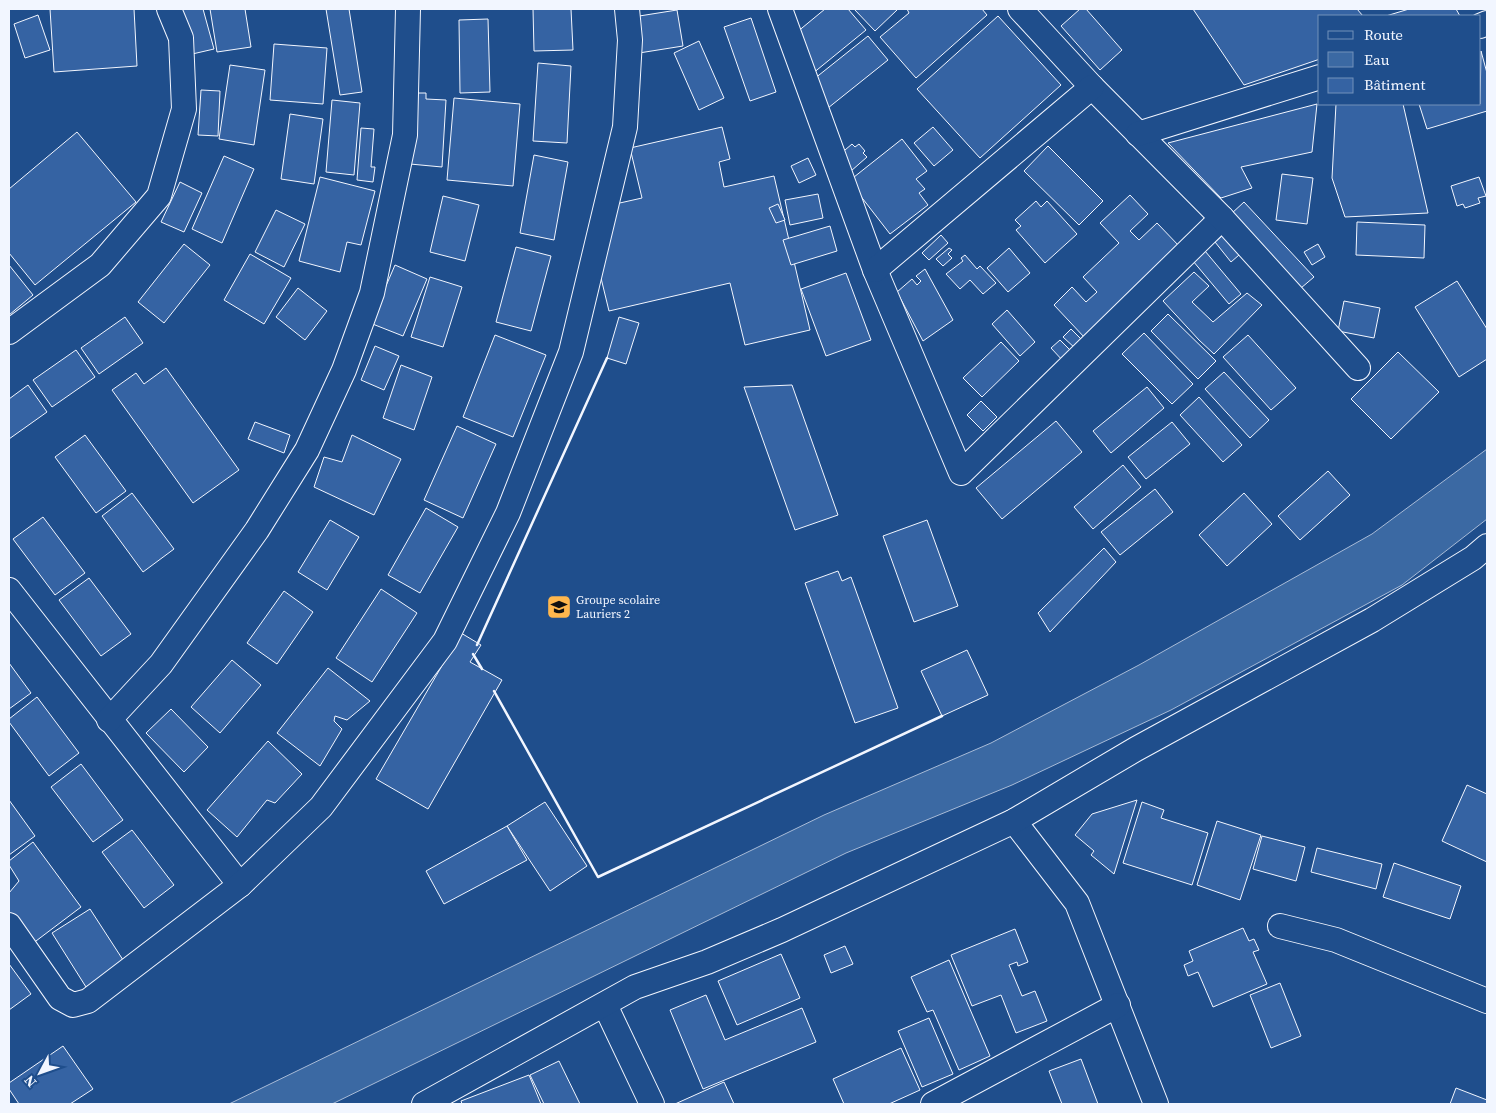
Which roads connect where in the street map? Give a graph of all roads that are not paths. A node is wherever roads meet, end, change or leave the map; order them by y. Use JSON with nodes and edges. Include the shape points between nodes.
{"nodes":[{"id":1,"x":170,"y":9,"type":"edge"},
{"id":2,"x":408,"y":9,"type":"edge"},
{"id":3,"x":627,"y":9,"type":"edge"},
{"id":4,"x":780,"y":9,"type":"edge"},
{"id":5,"x":1020,"y":9,"type":"edge"},
{"id":6,"x":1318,"y":78,"type":"edge"},
{"id":7,"x":1092,"y":87,"type":"junction"},
{"id":8,"x":1138,"y":134,"type":"junction"},
{"id":9,"x":1222,"y":218,"type":"junction"},
{"id":10,"x":875,"y":270,"type":"junction"},
{"id":11,"x":9,"y":332,"type":"edge"},
{"id":12,"x":1358,"y":368,"type":"dead end"},
{"id":13,"x":1487,"y":546,"type":"edge"},
{"id":14,"x":9,"y":590,"type":"edge"},
{"id":15,"x":109,"y":720,"type":"junction"},
{"id":16,"x":1014,"y":820,"type":"junction"},
{"id":17,"x":240,"y":886,"type":"junction"},
{"id":18,"x":9,"y":925,"type":"edge"},
{"id":19,"x":1280,"y":926,"type":"dead end"},
{"id":20,"x":1487,"y":1001,"type":"edge"},
{"id":21,"x":605,"y":1004,"type":"junction"},
{"id":22,"x":1118,"y":1005,"type":"junction"},
{"id":23,"x":424,"y":1104,"type":"edge"},
{"id":24,"x":652,"y":1104,"type":"edge"},
{"id":25,"x":933,"y":1104,"type":"edge"},
{"id":26,"x":1156,"y":1104,"type":"edge"}],
"edges":[{"from":1,"to":11,"type":"street","via":[[181,38],[184,109],[159,196],[100,265]]},
{"from":2,"to":15,"type":"street","via":[[405,135],[372,293],[344,370],[307,450],[257,530],[161,664]]},
{"from":3,"to":17,"type":"street","via":[[630,40],[625,126],[604,220],[571,352],[508,514],[445,641],[321,807]]},
{"from":4,"to":10,"type":"street"},
{"from":5,"to":7,"type":"street"},
{"from":6,"to":8,"type":"street"},
{"from":7,"to":8,"type":"street"},
{"from":7,"to":10,"type":"street"},
{"from":8,"to":9,"type":"street"},
{"from":9,"to":10,"type":"street","via":[[962,473]]},
{"from":9,"to":12,"type":"street"},
{"from":13,"to":16,"type":"street","via":[[1473,558],[1372,620]]},
{"from":14,"to":15,"type":"street"},
{"from":15,"to":17,"type":"street"},
{"from":16,"to":21,"type":"street","via":[[791,926],[707,962],[635,986]]},
{"from":16,"to":22,"type":"street","via":[[1078,903]]},
{"from":17,"to":18,"type":"street","via":[[88,1001],[73,1005],[60,998]]},
{"from":19,"to":20,"type":"street","via":[[1336,940]]},
{"from":21,"to":23,"type":"street"},
{"from":21,"to":24,"type":"street"},
{"from":22,"to":25,"type":"street"},
{"from":22,"to":26,"type":"street"}]}
